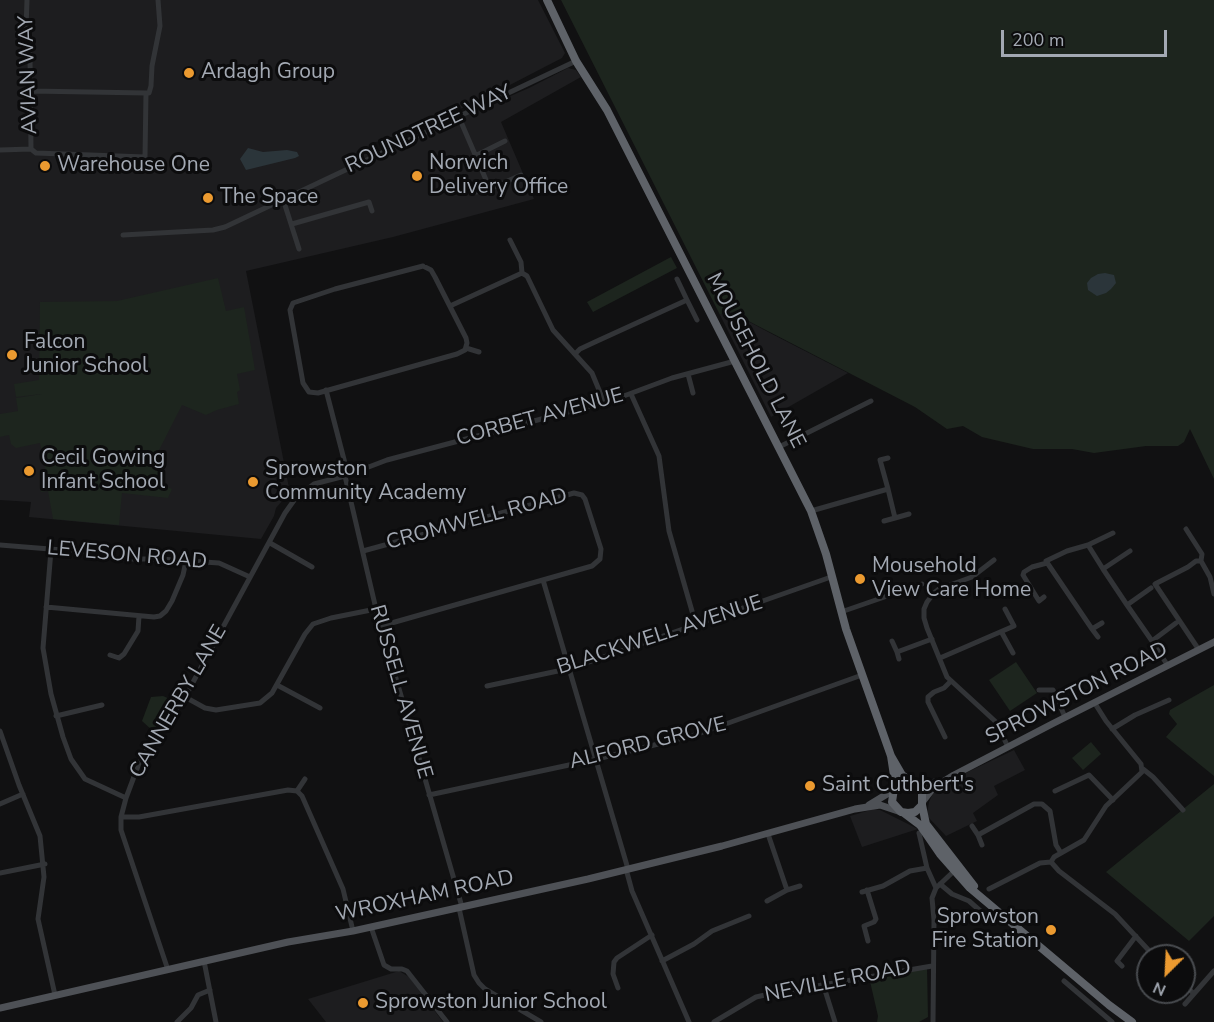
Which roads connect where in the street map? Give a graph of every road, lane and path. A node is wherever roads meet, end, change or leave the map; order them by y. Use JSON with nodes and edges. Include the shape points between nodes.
{"nodes":[{"id":1,"x":27,"y":0,"type":"edge"},
{"id":2,"x":158,"y":0,"type":"edge"},
{"id":3,"x":547,"y":0,"type":"edge"},
{"id":4,"x":576,"y":61,"type":"junction"},
{"id":5,"x":31,"y":92,"type":"junction"},
{"id":6,"x":146,"y":93,"type":"junction"},
{"id":7,"x":458,"y":116,"type":"junction"},
{"id":8,"x":504,"y":141,"type":"dead end"},
{"id":9,"x":31,"y":149,"type":"junction"},
{"id":10,"x":0,"y":150,"type":"edge"},
{"id":11,"x":477,"y":155,"type":"junction"},
{"id":12,"x":521,"y":175,"type":"dead end"},
{"id":13,"x":490,"y":189,"type":"junction"},
{"id":14,"x":476,"y":192,"type":"dead end"},
{"id":15,"x":367,"y":193,"type":"dead end"},
{"id":16,"x":282,"y":199,"type":"junction"},
{"id":17,"x":369,"y":202,"type":"junction"},
{"id":18,"x":372,"y":211,"type":"dead end"},
{"id":19,"x":292,"y":224,"type":"junction"},
{"id":20,"x":136,"y":234,"type":"junction"},
{"id":21,"x":123,"y":235,"type":"dead end"},
{"id":22,"x":510,"y":240,"type":"dead end"},
{"id":23,"x":136,"y":243,"type":"dead end"},
{"id":24,"x":299,"y":249,"type":"dead end"},
{"id":25,"x":522,"y":273,"type":"junction"},
{"id":26,"x":677,"y":279,"type":"dead end"},
{"id":27,"x":687,"y":300,"type":"junction"},
{"id":28,"x":450,"y":306,"type":"junction"},
{"id":29,"x":697,"y":320,"type":"dead end"},
{"id":30,"x":466,"y":348,"type":"junction"},
{"id":31,"x":479,"y":352,"type":"dead end"},
{"id":32,"x":575,"y":354,"type":"junction"},
{"id":33,"x":735,"y":361,"type":"junction"},
{"id":34,"x":688,"y":374,"type":"junction"},
{"id":35,"x":326,"y":390,"type":"junction"},
{"id":36,"x":693,"y":393,"type":"dead end"},
{"id":37,"x":631,"y":394,"type":"junction"},
{"id":38,"x":871,"y":401,"type":"dead end"},
{"id":39,"x":604,"y":402,"type":"junction"},
{"id":40,"x":779,"y":447,"type":"junction"},
{"id":41,"x":888,"y":458,"type":"dead end"},
{"id":42,"x":880,"y":460,"type":"junction"},
{"id":43,"x":874,"y":462,"type":"dead end"},
{"id":44,"x":347,"y":475,"type":"junction"},
{"id":45,"x":888,"y":489,"type":"junction"},
{"id":46,"x":811,"y":511,"type":"junction"},
{"id":47,"x":909,"y":514,"type":"dead end"},
{"id":48,"x":895,"y":518,"type":"junction"},
{"id":49,"x":884,"y":521,"type":"dead end"},
{"id":50,"x":1186,"y":529,"type":"dead end"},
{"id":51,"x":1113,"y":533,"type":"dead end"},
{"id":52,"x":270,"y":543,"type":"junction"},
{"id":53,"x":0,"y":545,"type":"edge"},
{"id":54,"x":1088,"y":545,"type":"junction"},
{"id":55,"x":51,"y":550,"type":"junction"},
{"id":56,"x":363,"y":551,"type":"junction"},
{"id":57,"x":1130,"y":551,"type":"dead end"},
{"id":58,"x":994,"y":560,"type":"dead end"},
{"id":59,"x":186,"y":561,"type":"junction"},
{"id":60,"x":1201,"y":561,"type":"junction"},
{"id":61,"x":1047,"y":563,"type":"junction"},
{"id":62,"x":312,"y":567,"type":"dead end"},
{"id":63,"x":1103,"y":569,"type":"junction"},
{"id":64,"x":250,"y":577,"type":"junction"},
{"id":65,"x":831,"y":577,"type":"junction"},
{"id":66,"x":543,"y":580,"type":"junction"},
{"id":67,"x":922,"y":584,"type":"dead end"},
{"id":68,"x":1151,"y":588,"type":"dead end"},
{"id":69,"x":1214,"y":594,"type":"edge"},
{"id":70,"x":1042,"y":601,"type":"dead end"},
{"id":71,"x":1127,"y":605,"type":"junction"},
{"id":72,"x":46,"y":607,"type":"junction"},
{"id":73,"x":376,"y":609,"type":"junction"},
{"id":74,"x":1005,"y":609,"type":"dead end"},
{"id":75,"x":841,"y":612,"type":"junction"},
{"id":76,"x":139,"y":616,"type":"junction"},
{"id":77,"x":1102,"y":623,"type":"dead end"},
{"id":78,"x":1176,"y":623,"type":"dead end"},
{"id":79,"x":696,"y":625,"type":"junction"},
{"id":80,"x":381,"y":626,"type":"junction"},
{"id":81,"x":1092,"y":628,"type":"junction"},
{"id":82,"x":1002,"y":633,"type":"junction"},
{"id":83,"x":1098,"y":637,"type":"dead end"},
{"id":84,"x":932,"y":639,"type":"junction"},
{"id":85,"x":892,"y":641,"type":"dead end"},
{"id":86,"x":1152,"y":641,"type":"junction"},
{"id":87,"x":1214,"y":642,"type":"edge"},
{"id":88,"x":1199,"y":650,"type":"junction"},
{"id":89,"x":897,"y":652,"type":"junction"},
{"id":90,"x":1013,"y":653,"type":"dead end"},
{"id":91,"x":110,"y":655,"type":"dead end"},
{"id":92,"x":940,"y":658,"type":"junction"},
{"id":93,"x":899,"y":659,"type":"dead end"},
{"id":94,"x":1168,"y":666,"type":"junction"},
{"id":95,"x":569,"y":669,"type":"junction"},
{"id":96,"x":862,"y":675,"type":"junction"},
{"id":97,"x":951,"y":681,"type":"junction"},
{"id":98,"x":277,"y":685,"type":"junction"},
{"id":99,"x":487,"y":686,"type":"dead end"},
{"id":100,"x":1039,"y":690,"type":"dead end"},
{"id":101,"x":184,"y":697,"type":"junction"},
{"id":102,"x":1094,"y":702,"type":"junction"},
{"id":103,"x":1166,"y":703,"type":"dead end"},
{"id":104,"x":102,"y":705,"type":"dead end"},
{"id":105,"x":320,"y":708,"type":"dead end"},
{"id":106,"x":56,"y":716,"type":"junction"},
{"id":107,"x":1065,"y":717,"type":"junction"},
{"id":108,"x":1112,"y":729,"type":"junction"},
{"id":109,"x":0,"y":731,"type":"edge"},
{"id":110,"x":945,"y":736,"type":"dead end"},
{"id":111,"x":1008,"y":747,"type":"junction"},
{"id":112,"x":891,"y":756,"type":"junction"},
{"id":113,"x":597,"y":759,"type":"junction"},
{"id":114,"x":1143,"y":770,"type":"junction"},
{"id":115,"x":954,"y":775,"type":"junction"},
{"id":116,"x":304,"y":779,"type":"dead end"},
{"id":117,"x":913,"y":782,"type":"junction"},
{"id":118,"x":893,"y":789,"type":"junction"},
{"id":119,"x":297,"y":791,"type":"junction"},
{"id":120,"x":1055,"y":791,"type":"dead end"},
{"id":121,"x":23,"y":794,"type":"junction"},
{"id":122,"x":429,"y":795,"type":"junction"},
{"id":123,"x":126,"y":798,"type":"junction"},
{"id":124,"x":1113,"y":800,"type":"junction"},
{"id":125,"x":1176,"y":802,"type":"junction"},
{"id":126,"x":923,"y":803,"type":"junction"},
{"id":127,"x":0,"y":804,"type":"edge"},
{"id":128,"x":1170,"y":807,"type":"dead end"},
{"id":129,"x":855,"y":809,"type":"junction"},
{"id":130,"x":1183,"y":810,"type":"dead end"},
{"id":131,"x":902,"y":812,"type":"junction"},
{"id":132,"x":122,"y":817,"type":"junction"},
{"id":133,"x":972,"y":826,"type":"dead end"},
{"id":134,"x":919,"y":833,"type":"dead end"},
{"id":135,"x":768,"y":834,"type":"junction"},
{"id":136,"x":978,"y":835,"type":"junction"},
{"id":137,"x":982,"y":845,"type":"dead end"},
{"id":138,"x":1061,"y":853,"type":"junction"},
{"id":139,"x":1051,"y":862,"type":"junction"},
{"id":140,"x":45,"y":864,"type":"junction"},
{"id":141,"x":927,"y":868,"type":"junction"},
{"id":142,"x":627,"y":869,"type":"junction"},
{"id":143,"x":954,"y":872,"type":"junction"},
{"id":144,"x":0,"y":873,"type":"edge"},
{"id":145,"x":800,"y":886,"type":"dead end"},
{"id":146,"x":938,"y":886,"type":"junction"},
{"id":147,"x":989,"y":889,"type":"dead end"},
{"id":148,"x":787,"y":890,"type":"junction"},
{"id":149,"x":979,"y":894,"type":"junction"},
{"id":150,"x":766,"y":901,"type":"dead end"},
{"id":151,"x":460,"y":907,"type":"junction"},
{"id":152,"x":745,"y":919,"type":"dead end"},
{"id":153,"x":993,"y":922,"type":"dead end"},
{"id":154,"x":371,"y":927,"type":"junction"},
{"id":155,"x":353,"y":931,"type":"junction"},
{"id":156,"x":652,"y":935,"type":"junction"},
{"id":157,"x":1136,"y":936,"type":"junction"},
{"id":158,"x":868,"y":941,"type":"dead end"},
{"id":159,"x":1143,"y":944,"type":"edge"},
{"id":160,"x":204,"y":961,"type":"junction"},
{"id":161,"x":662,"y":961,"type":"junction"},
{"id":162,"x":1117,"y":962,"type":"dead end"},
{"id":163,"x":932,"y":966,"type":"junction"},
{"id":164,"x":168,"y":970,"type":"junction"},
{"id":165,"x":1214,"y":971,"type":"edge"},
{"id":166,"x":823,"y":984,"type":"junction"},
{"id":167,"x":1066,"y":986,"type":"dead end"},
{"id":168,"x":618,"y":988,"type":"dead end"},
{"id":169,"x":210,"y":990,"type":"junction"},
{"id":170,"x":1196,"y":990,"type":"edge"},
{"id":171,"x":55,"y":995,"type":"junction"},
{"id":172,"x":1109,"y":1005,"type":"junction"},
{"id":173,"x":0,"y":1008,"type":"edge"},
{"id":174,"x":177,"y":1022,"type":"edge"},
{"id":175,"x":216,"y":1022,"type":"edge"},
{"id":176,"x":447,"y":1022,"type":"edge"},
{"id":177,"x":541,"y":1022,"type":"edge"},
{"id":178,"x":689,"y":1022,"type":"edge"},
{"id":179,"x":714,"y":1022,"type":"edge"},
{"id":180,"x":836,"y":1022,"type":"edge"},
{"id":181,"x":933,"y":1022,"type":"edge"},
{"id":182,"x":1112,"y":1022,"type":"edge"},
{"id":183,"x":1125,"y":1022,"type":"edge"},
{"id":184,"x":1132,"y":1022,"type":"edge"}],
"edges":[{"from":1,"to":5,"type":"street","name":"AVIAN WAY"},
{"from":2,"to":6,"type":"street","via":[[160,26],[151,86]]},
{"from":3,"to":4,"type":"highway","name":"MOUSEHOLD LANE"},
{"from":4,"to":7,"type":"street","name":"ROUNDTREE WAY"},
{"from":4,"to":33,"type":"highway","name":"MOUSEHOLD LANE","via":[[616,127]]},
{"from":5,"to":6,"type":"street"},
{"from":5,"to":9,"type":"street","name":"AVIAN WAY"},
{"from":6,"to":9,"type":"street","via":[[145,157],[36,153]]},
{"from":7,"to":11,"type":"street"},
{"from":7,"to":16,"type":"street","name":"ROUNDTREE WAY"},
{"from":8,"to":11,"type":"street"},
{"from":9,"to":10,"type":"street"},
{"from":11,"to":13,"type":"street"},
{"from":12,"to":13,"type":"street"},
{"from":13,"to":14,"type":"street"},
{"from":15,"to":17,"type":"street","name":"ROUNDTREE WAY"},
{"from":16,"to":19,"type":"street"},
{"from":16,"to":20,"type":"street","name":"ROUNDTREE WAY","via":[[219,229]]},
{"from":17,"to":18,"type":"street","name":"ROUNDTREE WAY"},
{"from":17,"to":19,"type":"street","name":"ROUNDTREE WAY"},
{"from":19,"to":24,"type":"street"},
{"from":20,"to":21,"type":"street","name":"ROUNDTREE WAY"},
{"from":20,"to":23,"type":"street"},
{"from":22,"to":25,"type":"street"},
{"from":25,"to":28,"type":"street"},
{"from":25,"to":32,"type":"street","via":[[527,276],[552,330]]},
{"from":26,"to":27,"type":"street"},
{"from":27,"to":29,"type":"street"},
{"from":27,"to":32,"type":"street"},
{"from":28,"to":30,"type":"street","via":[[466,338]]},
{"from":28,"to":35,"type":"street","via":[[431,270],[423,266],[296,301],[290,310],[303,383],[308,394]]},
{"from":30,"to":31,"type":"street"},
{"from":30,"to":35,"type":"street","via":[[457,354]]},
{"from":32,"to":39,"type":"street","via":[[592,373]]},
{"from":33,"to":34,"type":"street","name":"CORBET AVENUE"},
{"from":33,"to":40,"type":"highway","name":"MOUSEHOLD LANE"},
{"from":34,"to":36,"type":"street"},
{"from":34,"to":37,"type":"street","name":"CORBET AVENUE"},
{"from":35,"to":44,"type":"street","name":"RUSSELL AVENUE"},
{"from":37,"to":39,"type":"street","name":"CORBET AVENUE"},
{"from":37,"to":79,"type":"street","via":[[659,456],[669,531]]},
{"from":38,"to":40,"type":"street"},
{"from":39,"to":44,"type":"street","name":"CORBET AVENUE","via":[[387,460]]},
{"from":40,"to":46,"type":"highway","name":"MOUSEHOLD LANE"},
{"from":41,"to":42,"type":"street"},
{"from":42,"to":43,"type":"street"},
{"from":42,"to":45,"type":"street"},
{"from":44,"to":52,"type":"street","name":"CANNERBY LANE","via":[[314,484],[302,492],[285,513]]},
{"from":44,"to":56,"type":"street","name":"RUSSELL AVENUE"},
{"from":45,"to":46,"type":"street"},
{"from":45,"to":48,"type":"street"},
{"from":46,"to":65,"type":"highway","name":"MOUSEHOLD LANE"},
{"from":47,"to":48,"type":"street"},
{"from":48,"to":49,"type":"street"},
{"from":50,"to":60,"type":"street","via":[[1202,554]]},
{"from":51,"to":54,"type":"street"},
{"from":52,"to":62,"type":"street"},
{"from":52,"to":64,"type":"street","name":"CANNERBY LANE"},
{"from":53,"to":55,"type":"street","name":"LEVESON ROAD"},
{"from":54,"to":61,"type":"street"},
{"from":54,"to":63,"type":"street"},
{"from":55,"to":59,"type":"street","name":"LEVESON ROAD","via":[[120,559]]},
{"from":55,"to":72,"type":"street"},
{"from":56,"to":66,"type":"street","name":"CROMWELL ROAD","via":[[579,494],[585,499],[601,549],[600,559],[592,566]]},
{"from":56,"to":73,"type":"street","name":"RUSSELL AVENUE"},
{"from":57,"to":63,"type":"street"},
{"from":58,"to":84,"type":"street","via":[[972,577],[939,589],[930,597],[924,618]]},
{"from":59,"to":64,"type":"street","name":"LEVESON ROAD","via":[[224,564]]},
{"from":59,"to":76,"type":"street","via":[[166,611],[154,618]]},
{"from":60,"to":69,"type":"street"},
{"from":60,"to":88,"type":"street","via":[[1155,584]]},
{"from":61,"to":70,"type":"street","via":[[1024,572],[1024,578]]},
{"from":61,"to":81,"type":"street"},
{"from":63,"to":71,"type":"street"},
{"from":64,"to":101,"type":"street","name":"CANNERBY LANE"},
{"from":65,"to":75,"type":"highway","name":"MOUSEHOLD LANE"},
{"from":65,"to":79,"type":"street","name":"BLACKWELL AVENUE"},
{"from":66,"to":80,"type":"street","name":"CROMWELL ROAD"},
{"from":66,"to":95,"type":"street"},
{"from":67,"to":75,"type":"street"},
{"from":68,"to":71,"type":"street"},
{"from":71,"to":86,"type":"street"},
{"from":72,"to":76,"type":"street"},
{"from":72,"to":106,"type":"street","via":[[43,648]]},
{"from":73,"to":80,"type":"street","name":"RUSSELL AVENUE"},
{"from":73,"to":98,"type":"street","via":[[313,624]]},
{"from":74,"to":82,"type":"street","via":[[1014,626]]},
{"from":75,"to":96,"type":"highway","name":"MOUSEHOLD LANE"},
{"from":76,"to":91,"type":"street","via":[[138,631],[124,654],[119,660]]},
{"from":77,"to":81,"type":"street"},
{"from":78,"to":86,"type":"street"},
{"from":79,"to":95,"type":"street","name":"BLACKWELL AVENUE"},
{"from":80,"to":122,"type":"street","name":"RUSSELL AVENUE"},
{"from":81,"to":83,"type":"street"},
{"from":82,"to":90,"type":"street"},
{"from":82,"to":92,"type":"street"},
{"from":84,"to":89,"type":"street"},
{"from":84,"to":92,"type":"street"},
{"from":85,"to":89,"type":"street"},
{"from":86,"to":94,"type":"street"},
{"from":87,"to":88,"type":"main road","name":"SPROWSTON ROAD"},
{"from":88,"to":94,"type":"main road","name":"SPROWSTON ROAD"},
{"from":89,"to":93,"type":"street"},
{"from":92,"to":97,"type":"street"},
{"from":94,"to":102,"type":"main road","name":"SPROWSTON ROAD"},
{"from":95,"to":99,"type":"street","name":"BLACKWELL AVENUE"},
{"from":95,"to":113,"type":"street"},
{"from":96,"to":112,"type":"highway","name":"MOUSEHOLD LANE"},
{"from":96,"to":113,"type":"street","name":"ALFORD GROVE","via":[[696,735]]},
{"from":97,"to":110,"type":"street","via":[[928,697]]},
{"from":97,"to":111,"type":"street","via":[[996,722]]},
{"from":98,"to":101,"type":"street","via":[[260,703],[216,710]]},
{"from":98,"to":105,"type":"street"},
{"from":100,"to":107,"type":"street","via":[[1053,690]]},
{"from":101,"to":123,"type":"street","name":"CANNERBY LANE","via":[[141,758]]},
{"from":102,"to":107,"type":"main road","name":"SPROWSTON ROAD"},
{"from":102,"to":108,"type":"street"},
{"from":103,"to":108,"type":"street"},
{"from":104,"to":106,"type":"street"},
{"from":106,"to":123,"type":"street","via":[[79,772],[92,784]]},
{"from":107,"to":111,"type":"main road","name":"SPROWSTON ROAD"},
{"from":108,"to":114,"type":"street"},
{"from":109,"to":121,"type":"street"},
{"from":111,"to":115,"type":"main road","name":"SPROWSTON ROAD"},
{"from":112,"to":117,"type":"highway","name":"MOUSEHOLD LANE","via":[[902,775]]},
{"from":112,"to":118,"type":"highway","name":"MOUSEHOLD LANE"},
{"from":113,"to":122,"type":"street","name":"ALFORD GROVE"},
{"from":113,"to":142,"type":"street"},
{"from":114,"to":124,"type":"street"},
{"from":114,"to":125,"type":"street"},
{"from":115,"to":117,"type":"main road","name":"SPROWSTON ROAD","via":[[931,784]]},
{"from":115,"to":126,"type":"main road","name":"SPROWSTON ROAD","via":[[933,788]]},
{"from":116,"to":119,"type":"street"},
{"from":117,"to":118,"type":"highway","via":[[902,782]]},
{"from":117,"to":126,"type":"highway","name":"MOUSEHOLD LANE","via":[[922,790]]},
{"from":118,"to":129,"type":"main road","name":"WROXHAM ROAD","via":[[871,804]]},
{"from":118,"to":131,"type":"highway","name":"MOUSEHOLD LANE","via":[[892,802]]},
{"from":119,"to":132,"type":"street"},
{"from":119,"to":155,"type":"street","via":[[343,889]]},
{"from":120,"to":124,"type":"street","via":[[1089,775]]},
{"from":121,"to":127,"type":"street"},
{"from":121,"to":140,"type":"street","via":[[40,833]]},
{"from":122,"to":151,"type":"street","name":"RUSSELL AVENUE"},
{"from":123,"to":132,"type":"street","name":"CANNERBY LANE"},
{"from":124,"to":138,"type":"street","via":[[1084,840]]},
{"from":125,"to":128,"type":"street"},
{"from":125,"to":130,"type":"street"},
{"from":126,"to":131,"type":"highway","via":[[915,812]]},
{"from":126,"to":149,"type":"highway","name":"MOUSEHOLD LANE","via":[[926,824]]},
{"from":129,"to":131,"type":"main road","name":"WROXHAM ROAD","via":[[880,805]]},
{"from":129,"to":135,"type":"main road","name":"WROXHAM ROAD"},
{"from":131,"to":143,"type":"highway","via":[[920,825]]},
{"from":132,"to":164,"type":"street","name":"CANNERBY LANE","via":[[121,830]]},
{"from":133,"to":136,"type":"street"},
{"from":134,"to":141,"type":"street"},
{"from":135,"to":142,"type":"main road","name":"WROXHAM ROAD"},
{"from":135,"to":148,"type":"street"},
{"from":136,"to":137,"type":"street"},
{"from":136,"to":138,"type":"street","via":[[1038,802],[1050,812]]},
{"from":138,"to":139,"type":"street"},
{"from":139,"to":147,"type":"street","via":[[1040,863]]},
{"from":139,"to":157,"type":"street","via":[[1110,909]]},
{"from":140,"to":144,"type":"street"},
{"from":140,"to":171,"type":"street","via":[[38,919]]},
{"from":141,"to":146,"type":"street"},
{"from":141,"to":158,"type":"street","via":[[910,871],[864,891],[876,919],[864,926]]},
{"from":142,"to":151,"type":"main road","name":"WROXHAM ROAD"},
{"from":142,"to":156,"type":"street"},
{"from":143,"to":146,"type":"street"},
{"from":143,"to":149,"type":"highway"},
{"from":145,"to":148,"type":"street"},
{"from":146,"to":153,"type":"street","via":[[969,901]]},
{"from":146,"to":163,"type":"street","via":[[932,898]]},
{"from":148,"to":150,"type":"street"},
{"from":149,"to":172,"type":"highway"},
{"from":151,"to":154,"type":"main road","name":"WROXHAM ROAD"},
{"from":151,"to":177,"type":"street","name":"RUSSELL AVENUE","via":[[479,984]]},
{"from":152,"to":161,"type":"street","via":[[711,931]]},
{"from":154,"to":155,"type":"main road","name":"WROXHAM ROAD"},
{"from":154,"to":176,"type":"street","via":[[384,965],[407,971]]},
{"from":155,"to":160,"type":"main road","name":"WROXHAM ROAD"},
{"from":156,"to":161,"type":"street"},
{"from":156,"to":168,"type":"street","via":[[614,962]]},
{"from":157,"to":159,"type":"street"},
{"from":157,"to":162,"type":"street"},
{"from":160,"to":164,"type":"main road","name":"WROXHAM ROAD"},
{"from":160,"to":169,"type":"street"},
{"from":161,"to":178,"type":"street"},
{"from":163,"to":166,"type":"street","name":"NEVILLE ROAD"},
{"from":163,"to":181,"type":"street"},
{"from":164,"to":171,"type":"main road","name":"WROXHAM ROAD"},
{"from":165,"to":170,"type":"street"},
{"from":166,"to":179,"type":"street","name":"NEVILLE ROAD","via":[[756,997]]},
{"from":166,"to":180,"type":"street"},
{"from":167,"to":182,"type":"street"},
{"from":169,"to":174,"type":"street","via":[[198,995]]},
{"from":169,"to":175,"type":"street"},
{"from":171,"to":173,"type":"main road","name":"WROXHAM ROAD"},
{"from":172,"to":183,"type":"highway"},
{"from":172,"to":184,"type":"highway"}]}
